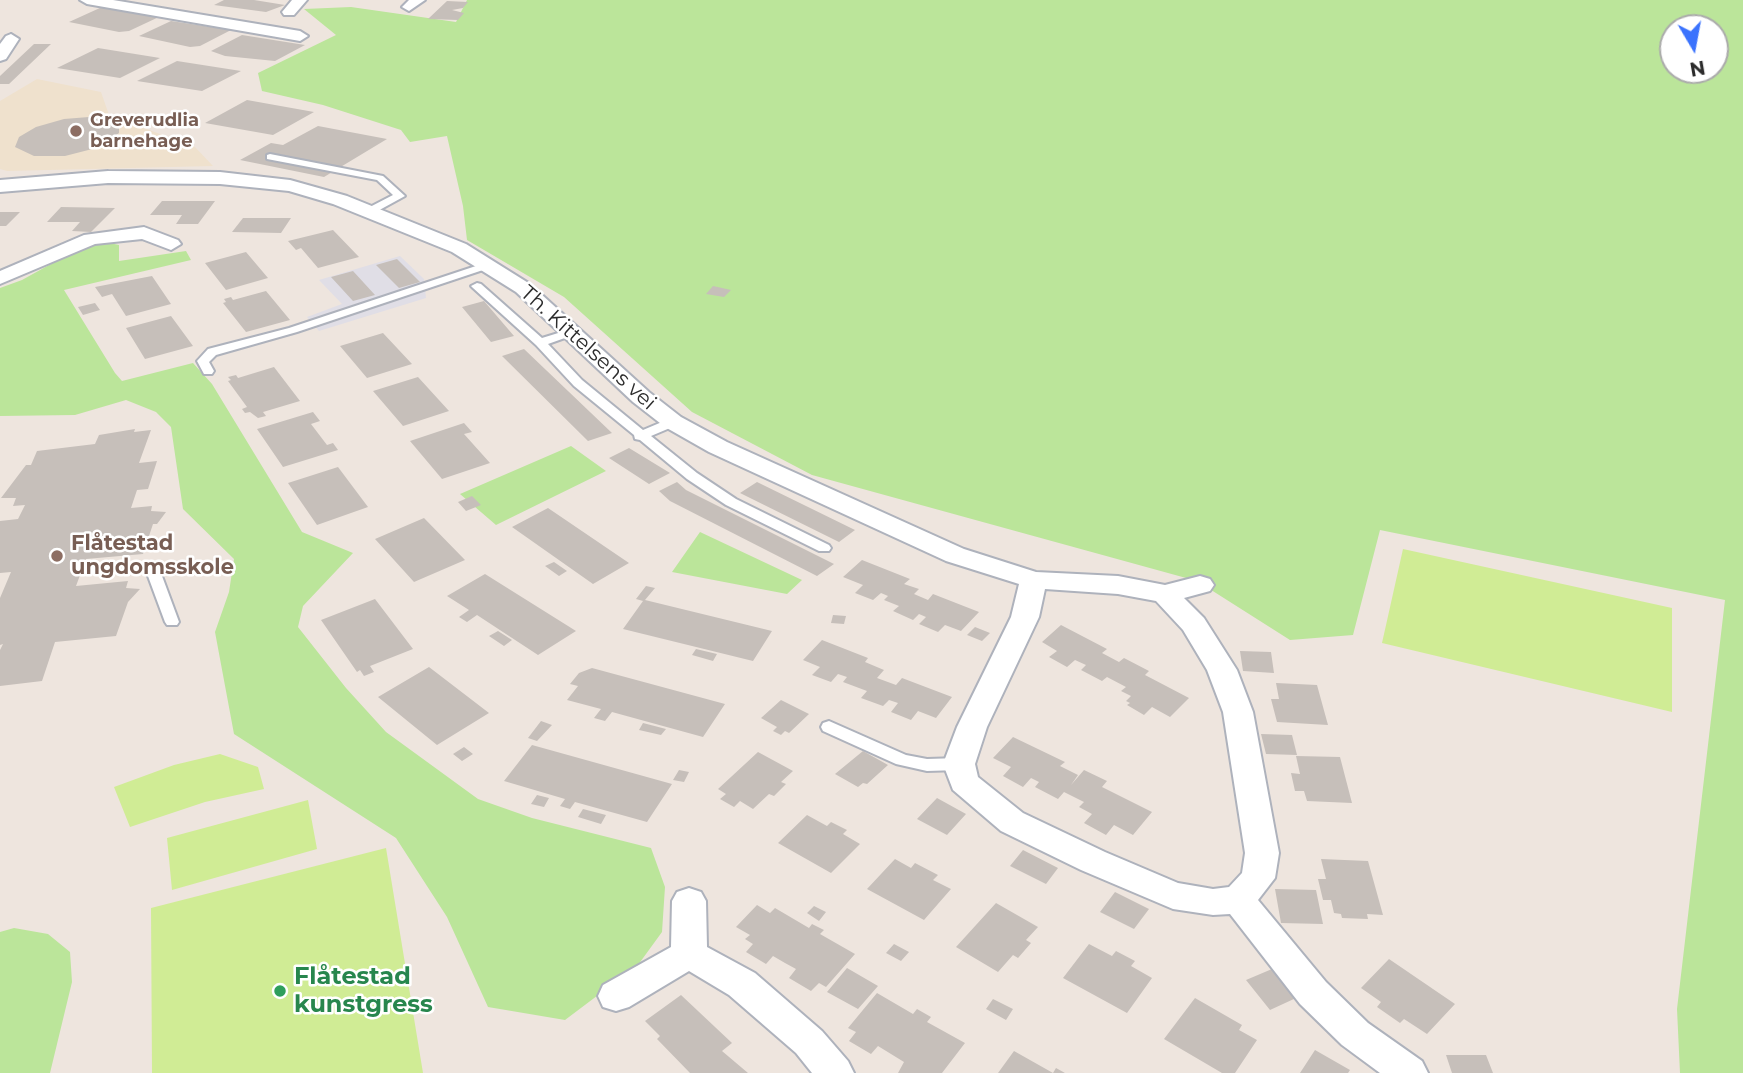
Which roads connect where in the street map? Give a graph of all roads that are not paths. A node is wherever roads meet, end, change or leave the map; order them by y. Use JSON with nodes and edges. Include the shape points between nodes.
{"nodes":[{"id":1,"x":87,"y":0,"type":"edge"},
{"id":2,"x":300,"y":0,"type":"edge"},
{"id":3,"x":289,"y":12,"type":"dead end"},
{"id":4,"x":300,"y":36,"type":"dead end"},
{"id":5,"x":5,"y":38,"type":"edge"},
{"id":6,"x":0,"y":56,"type":"edge"},
{"id":7,"x":270,"y":157,"type":"dead end"},
{"id":8,"x":0,"y":186,"type":"edge"},
{"id":9,"x":370,"y":211,"type":"junction"},
{"id":10,"x":171,"y":244,"type":"dead end"},
{"id":11,"x":481,"y":276,"type":"junction"},
{"id":12,"x":0,"y":278,"type":"edge"},
{"id":13,"x":572,"y":332,"type":"junction"},
{"id":14,"x":540,"y":343,"type":"junction"},
{"id":15,"x":208,"y":371,"type":"dead end"},
{"id":16,"x":673,"y":422,"type":"junction"},
{"id":17,"x":640,"y":436,"type":"junction"},
{"id":18,"x":824,"y":548,"type":"dead end"},
{"id":19,"x":152,"y":568,"type":"dead end"},
{"id":20,"x":1034,"y":580,"type":"junction"},
{"id":21,"x":1200,"y":585,"type":"dead end"},
{"id":22,"x":1165,"y":594,"type":"junction"},
{"id":23,"x":172,"y":622,"type":"dead end"},
{"id":24,"x":829,"y":726,"type":"dead end"},
{"id":25,"x":959,"y":764,"type":"junction"},
{"id":26,"x":1238,"y":900,"type":"junction"},
{"id":27,"x":689,"y":901,"type":"dead end"},
{"id":28,"x":689,"y":956,"type":"junction"},
{"id":29,"x":616,"y":996,"type":"dead end"},
{"id":30,"x":835,"y":1073,"type":"edge"},
{"id":31,"x":1409,"y":1073,"type":"edge"}],
"edges":[{"from":1,"to":4,"type":"street"},
{"from":2,"to":3,"type":"street"},
{"from":5,"to":6,"type":"street"},
{"from":7,"to":9,"type":"lane","via":[[380,178],[400,196]]},
{"from":8,"to":9,"type":"street","name":"Th. Kittelsens vei","via":[[108,177],[220,178],[290,186]]},
{"from":9,"to":11,"type":"street","name":"Th. Kittelsens vei","via":[[459,248]]},
{"from":10,"to":12,"type":"street","via":[[144,233],[91,239]]},
{"from":11,"to":13,"type":"street","name":"Th. Kittelsens vei","via":[[523,288]]},
{"from":11,"to":14,"type":"lane"},
{"from":11,"to":15,"type":"lane","via":[[212,352],[203,361]]},
{"from":13,"to":14,"type":"lane"},
{"from":13,"to":16,"type":"street","name":"Th. Kittelsens vei"},
{"from":14,"to":17,"type":"lane"},
{"from":16,"to":17,"type":"lane"},
{"from":16,"to":20,"type":"street","name":"Th. Kittelsens vei","via":[[955,555]]},
{"from":17,"to":18,"type":"lane","via":[[731,502]]},
{"from":19,"to":23,"type":"lane"},
{"from":20,"to":22,"type":"street","name":"Th. Kittelsens vei","via":[[1118,585]]},
{"from":20,"to":25,"type":"street","via":[[1025,617]]},
{"from":21,"to":22,"type":"street","name":"Th. Kittelsens vei"},
{"from":22,"to":26,"type":"street","via":[[1194,624],[1222,670],[1238,712],[1262,853],[1258,878]]},
{"from":24,"to":25,"type":"lane","via":[[902,760]]},
{"from":25,"to":26,"type":"street","via":[[964,782],[984,802],[1012,822],[1093,862],[1173,896],[1213,902]]},
{"from":26,"to":31,"type":"street","via":[[1313,993],[1355,1034]]},
{"from":27,"to":28,"type":"street"},
{"from":28,"to":29,"type":"street"},
{"from":28,"to":30,"type":"street","via":[[742,984],[809,1041]]}]}
